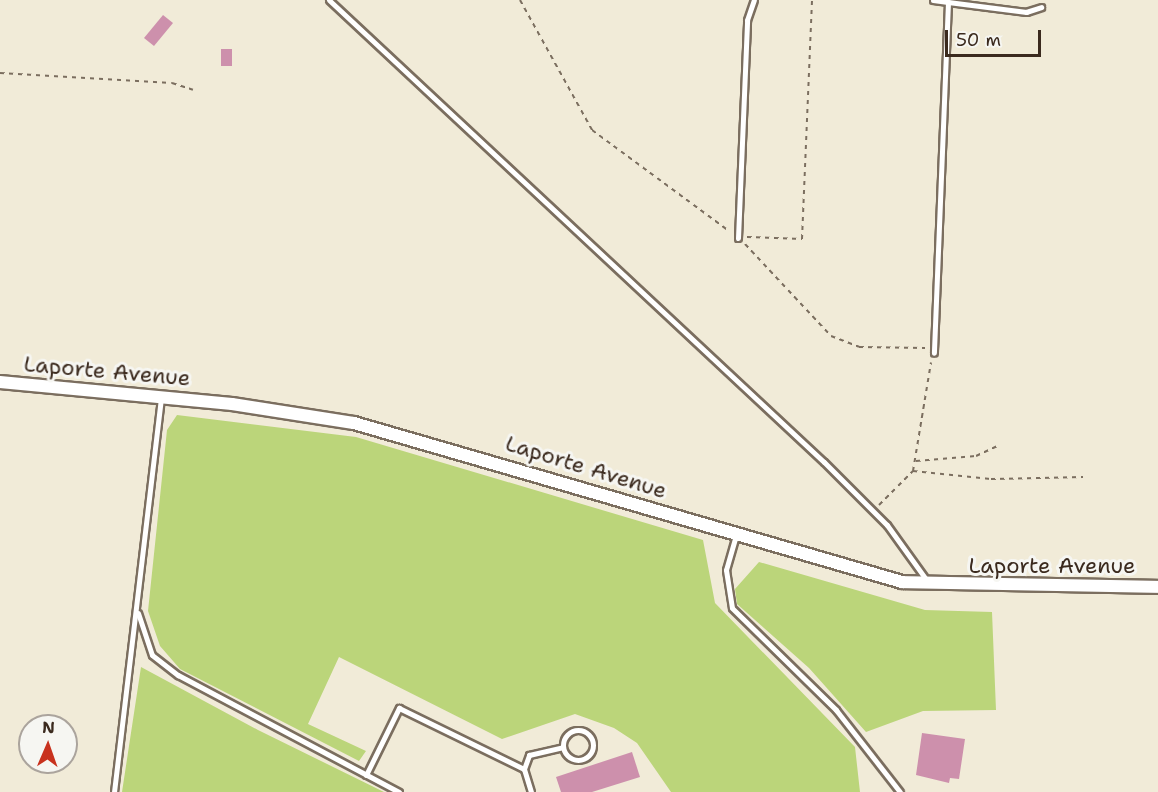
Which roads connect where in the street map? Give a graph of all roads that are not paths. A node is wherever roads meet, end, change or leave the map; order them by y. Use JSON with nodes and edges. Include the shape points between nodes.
{"nodes":[{"id":1,"x":329,"y":0,"type":"edge"},
{"id":2,"x":754,"y":0,"type":"edge"},
{"id":3,"x":933,"y":0,"type":"edge"},
{"id":4,"x":948,"y":2,"type":"junction"},
{"id":5,"x":1041,"y":8,"type":"dead end"},
{"id":6,"x":738,"y":238,"type":"road end"},
{"id":7,"x":934,"y":351,"type":"road end"},
{"id":8,"x":0,"y":382,"type":"edge"},
{"id":9,"x":161,"y":397,"type":"junction"},
{"id":10,"x":736,"y":535,"type":"junction"},
{"id":11,"x":930,"y":586,"type":"junction"},
{"id":12,"x":1158,"y":586,"type":"edge"},
{"id":13,"x":137,"y":608,"type":"junction"},
{"id":14,"x":563,"y":747,"type":"junction"},
{"id":15,"x":524,"y":769,"type":"junction"},
{"id":16,"x":366,"y":775,"type":"junction"},
{"id":17,"x":114,"y":792,"type":"edge"},
{"id":18,"x":399,"y":792,"type":"edge"},
{"id":19,"x":531,"y":792,"type":"edge"},
{"id":20,"x":900,"y":792,"type":"edge"}],
"edges":[{"from":1,"to":11,"type":"lane","via":[[873,512]]},
{"from":2,"to":6,"type":"lane","via":[[747,20]]},
{"from":3,"to":4,"type":"lane"},
{"from":4,"to":5,"type":"lane","via":[[1026,12]]},
{"from":4,"to":7,"type":"lane"},
{"from":8,"to":9,"type":"street","name":"Laporte Avenue"},
{"from":9,"to":10,"type":"street","name":"Laporte Avenue","via":[[354,423]]},
{"from":9,"to":13,"type":"lane"},
{"from":10,"to":11,"type":"street","name":"Laporte Avenue","via":[[868,575]]},
{"from":10,"to":20,"type":"lane","via":[[726,570],[732,608],[836,710]]},
{"from":11,"to":12,"type":"street","name":"Laporte Avenue"},
{"from":13,"to":16,"type":"lane","via":[[152,655],[178,675]]},
{"from":13,"to":17,"type":"lane"},
{"from":14,"to":14,"type":"lane","via":[[567,756],[581,760],[590,755],[593,740],[587,732],[572,731]]},
{"from":14,"to":15,"type":"lane","via":[[529,756]]},
{"from":15,"to":16,"type":"lane","via":[[399,708]]},
{"from":15,"to":19,"type":"lane"},
{"from":16,"to":18,"type":"lane"}]}
